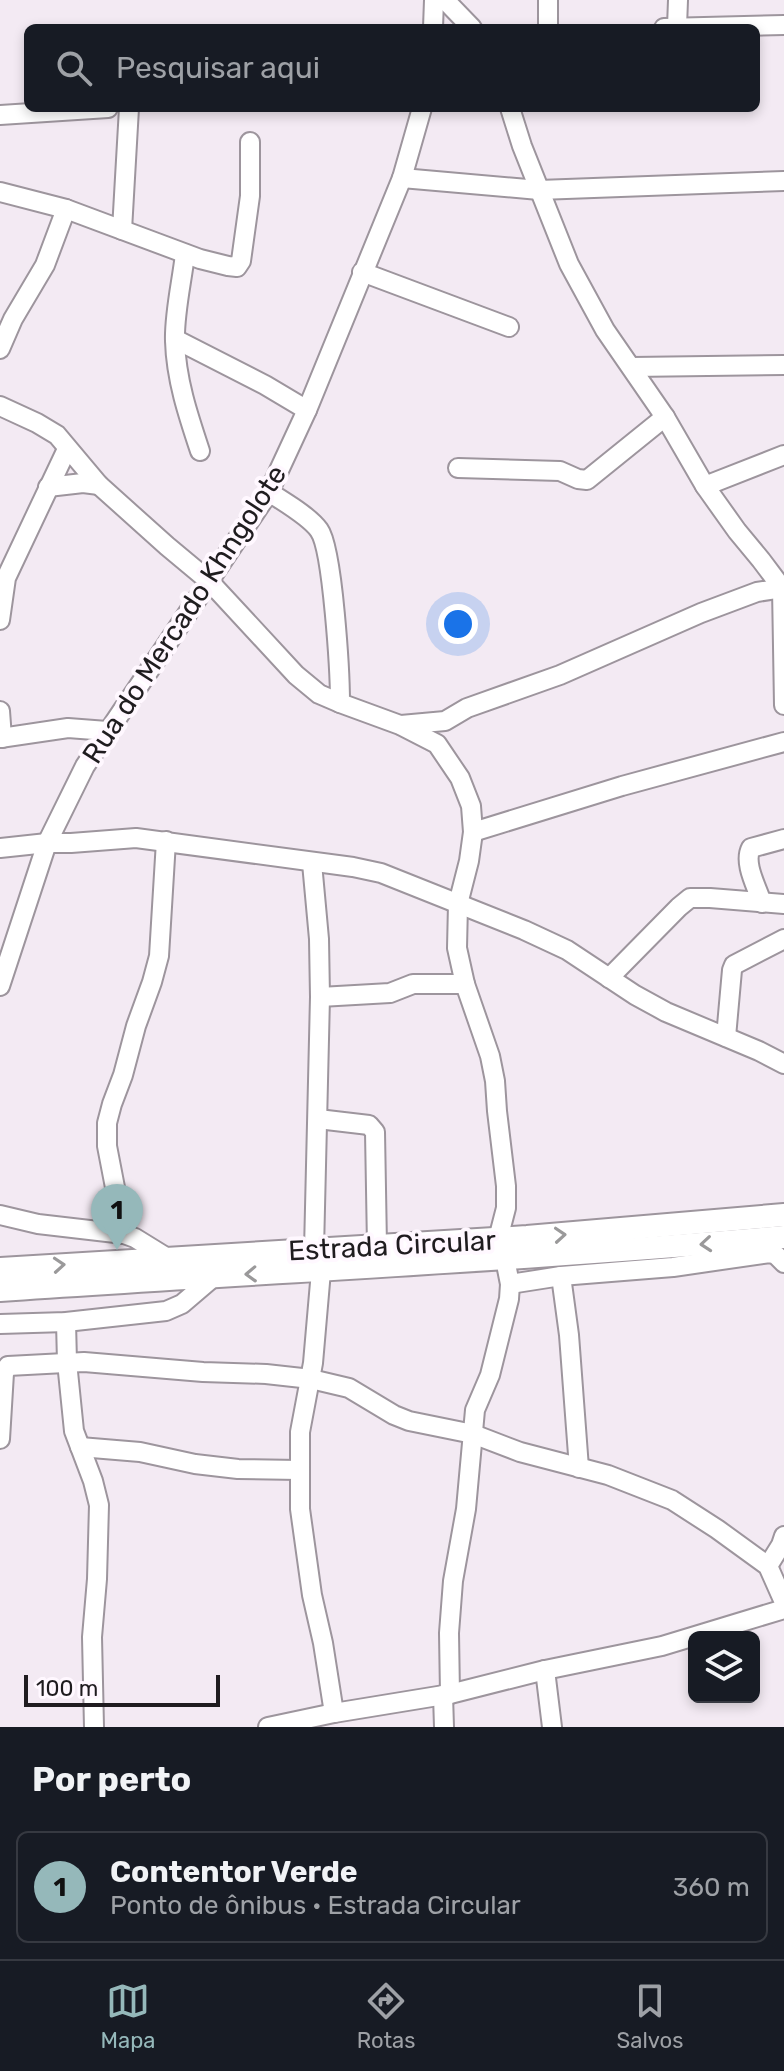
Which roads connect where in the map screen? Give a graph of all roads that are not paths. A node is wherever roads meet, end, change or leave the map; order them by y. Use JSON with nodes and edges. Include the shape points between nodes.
{"nodes":[{"id":1,"x":434,"y":0,"type":"edge"},
{"id":2,"x":445,"y":0,"type":"edge"},
{"id":3,"x":548,"y":0,"type":"edge"},
{"id":4,"x":678,"y":0,"type":"edge"},
{"id":5,"x":433,"y":24,"type":"edge"},
{"id":6,"x":468,"y":24,"type":"edge"},
{"id":7,"x":548,"y":24,"type":"edge"},
{"id":8,"x":671,"y":24,"type":"edge"},
{"id":9,"x":760,"y":25,"type":"edge"},
{"id":10,"x":784,"y":25,"type":"edge"},
{"id":11,"x":46,"y":112,"type":"edge"},
{"id":12,"x":129,"y":112,"type":"edge"},
{"id":13,"x":421,"y":112,"type":"edge"},
{"id":14,"x":511,"y":112,"type":"edge"},
{"id":15,"x":0,"y":115,"type":"edge"},
{"id":16,"x":250,"y":142,"type":"dead end"},
{"id":17,"x":402,"y":178,"type":"junction"},
{"id":18,"x":784,"y":181,"type":"edge"},
{"id":19,"x":539,"y":190,"type":"junction"},
{"id":20,"x":1,"y":197,"type":"edge"},
{"id":21,"x":66,"y":209,"type":"junction"},
{"id":22,"x":122,"y":230,"type":"junction"},
{"id":23,"x":185,"y":254,"type":"junction"},
{"id":24,"x":362,"y":272,"type":"junction"},
{"id":25,"x":509,"y":327,"type":"dead end"},
{"id":26,"x":175,"y":339,"type":"junction"},
{"id":27,"x":0,"y":349,"type":"edge"},
{"id":28,"x":784,"y":365,"type":"edge"},
{"id":29,"x":632,"y":367,"type":"junction"},
{"id":30,"x":0,"y":406,"type":"edge"},
{"id":31,"x":307,"y":410,"type":"junction"},
{"id":32,"x":665,"y":417,"type":"junction"},
{"id":33,"x":67,"y":449,"type":"junction"},
{"id":34,"x":200,"y":451,"type":"dead end"},
{"id":35,"x":784,"y":455,"type":"edge"},
{"id":36,"x":458,"y":468,"type":"dead end"},
{"id":37,"x":99,"y":485,"type":"junction"},
{"id":38,"x":705,"y":486,"type":"junction"},
{"id":39,"x":48,"y":487,"type":"junction"},
{"id":40,"x":269,"y":492,"type":"junction"},
{"id":41,"x":3,"y":579,"type":"edge"},
{"id":42,"x":209,"y":581,"type":"junction"},
{"id":43,"x":783,"y":588,"type":"edge"},
{"id":44,"x":0,"y":620,"type":"edge"},
{"id":45,"x":340,"y":703,"type":"junction"},
{"id":46,"x":784,"y":705,"type":"edge"},
{"id":47,"x":0,"y":711,"type":"edge"},
{"id":48,"x":445,"y":721,"type":"junction"},
{"id":49,"x":400,"y":725,"type":"junction"},
{"id":50,"x":107,"y":731,"type":"junction"},
{"id":51,"x":1,"y":738,"type":"edge"},
{"id":52,"x":784,"y":742,"type":"edge"},
{"id":53,"x":437,"y":744,"type":"junction"},
{"id":54,"x":473,"y":832,"type":"junction"},
{"id":55,"x":784,"y":839,"type":"edge"},
{"id":56,"x":166,"y":841,"type":"junction"},
{"id":57,"x":47,"y":843,"type":"junction"},
{"id":58,"x":0,"y":848,"type":"edge"},
{"id":59,"x":312,"y":863,"type":"junction"},
{"id":60,"x":762,"y":903,"type":"junction"},
{"id":61,"x":458,"y":904,"type":"junction"},
{"id":62,"x":784,"y":904,"type":"edge"},
{"id":63,"x":784,"y":939,"type":"edge"},
{"id":64,"x":609,"y":978,"type":"junction"},
{"id":65,"x":465,"y":984,"type":"junction"},
{"id":66,"x":0,"y":986,"type":"edge"},
{"id":67,"x":320,"y":997,"type":"junction"},
{"id":68,"x":726,"y":1037,"type":"junction"},
{"id":69,"x":784,"y":1064,"type":"edge"},
{"id":70,"x":318,"y":1119,"type":"junction"},
{"id":71,"x":506,"y":1208,"type":"junction"},
{"id":72,"x":0,"y":1215,"type":"edge"},
{"id":73,"x":784,"y":1215,"type":"edge"},
{"id":74,"x":124,"y":1234,"type":"junction"},
{"id":75,"x":527,"y":1237,"type":"junction"},
{"id":76,"x":784,"y":1237,"type":"edge"},
{"id":77,"x":377,"y":1246,"type":"junction"},
{"id":78,"x":502,"y":1249,"type":"junction"},
{"id":79,"x":314,"y":1250,"type":"junction"},
{"id":80,"x":169,"y":1259,"type":"junction"},
{"id":81,"x":784,"y":1263,"type":"edge"},
{"id":82,"x":0,"y":1269,"type":"edge"},
{"id":83,"x":321,"y":1271,"type":"junction"},
{"id":84,"x":216,"y":1275,"type":"junction"},
{"id":85,"x":561,"y":1276,"type":"junction"},
{"id":86,"x":510,"y":1284,"type":"junction"},
{"id":87,"x":0,"y":1290,"type":"edge"},
{"id":88,"x":66,"y":1322,"type":"junction"},
{"id":89,"x":0,"y":1324,"type":"edge"},
{"id":90,"x":67,"y":1362,"type":"junction"},
{"id":91,"x":311,"y":1379,"type":"junction"},
{"id":92,"x":473,"y":1434,"type":"junction"},
{"id":93,"x":0,"y":1439,"type":"edge"},
{"id":94,"x":80,"y":1447,"type":"junction"},
{"id":95,"x":579,"y":1468,"type":"junction"},
{"id":96,"x":299,"y":1470,"type":"junction"},
{"id":97,"x":784,"y":1536,"type":"edge"},
{"id":98,"x":768,"y":1566,"type":"junction"},
{"id":99,"x":784,"y":1602,"type":"edge"},
{"id":100,"x":784,"y":1609,"type":"edge"},
{"id":101,"x":545,"y":1670,"type":"junction"},
{"id":102,"x":446,"y":1695,"type":"junction"},
{"id":103,"x":334,"y":1713,"type":"junction"},
{"id":104,"x":94,"y":1727,"type":"edge"},
{"id":105,"x":268,"y":1727,"type":"edge"},
{"id":106,"x":444,"y":1727,"type":"edge"},
{"id":107,"x":552,"y":1727,"type":"edge"}],
"edges":[{"from":1,"to":5,"type":"street"},
{"from":2,"to":6,"type":"street"},
{"from":3,"to":7,"type":"street"},
{"from":4,"to":8,"type":"street"},
{"from":9,"to":10,"type":"street"},
{"from":11,"to":15,"type":"street"},
{"from":12,"to":22,"type":"street"},
{"from":13,"to":17,"type":"street","name":"Rua do Mercado Khngolote"},
{"from":14,"to":19,"type":"street"},
{"from":16,"to":23,"type":"street","via":[[250,196],[241,261],[237,267],[228,266]]},
{"from":17,"to":19,"type":"street"},
{"from":17,"to":24,"type":"street","name":"Rua do Mercado Khngolote"},
{"from":18,"to":19,"type":"street"},
{"from":19,"to":29,"type":"street","via":[[569,264]]},
{"from":20,"to":21,"type":"street"},
{"from":21,"to":22,"type":"street"},
{"from":21,"to":27,"type":"street","via":[[45,265]]},
{"from":22,"to":23,"type":"street"},
{"from":23,"to":26,"type":"street"},
{"from":24,"to":25,"type":"street"},
{"from":24,"to":31,"type":"street","name":"Rua do Mercado Khngolote"},
{"from":26,"to":31,"type":"street"},
{"from":26,"to":34,"type":"street","via":[[181,388]]},
{"from":28,"to":29,"type":"street"},
{"from":29,"to":32,"type":"street"},
{"from":30,"to":33,"type":"street","via":[[57,435]]},
{"from":31,"to":40,"type":"street","name":"Rua do Mercado Khngolote"},
{"from":32,"to":36,"type":"street","via":[[587,480],[560,471]]},
{"from":32,"to":38,"type":"street"},
{"from":33,"to":37,"type":"street"},
{"from":33,"to":39,"type":"street"},
{"from":35,"to":38,"type":"street"},
{"from":37,"to":39,"type":"street"},
{"from":37,"to":42,"type":"street"},
{"from":38,"to":43,"type":"street"},
{"from":39,"to":41,"type":"street"},
{"from":40,"to":42,"type":"street","name":"Rua do Mercado Khngolote"},
{"from":40,"to":45,"type":"street","via":[[321,531],[332,589]]},
{"from":41,"to":44,"type":"street"},
{"from":42,"to":45,"type":"street","via":[[296,675]]},
{"from":42,"to":50,"type":"street","name":"Rua do Mercado Khngolote"},
{"from":43,"to":46,"type":"street"},
{"from":43,"to":48,"type":"street","via":[[701,613]]},
{"from":45,"to":49,"type":"street"},
{"from":47,"to":51,"type":"street"},
{"from":48,"to":49,"type":"street"},
{"from":48,"to":53,"type":"street"},
{"from":49,"to":53,"type":"street"},
{"from":50,"to":51,"type":"street","via":[[68,728]]},
{"from":50,"to":57,"type":"street","name":"Rua do Mercado Khngolote"},
{"from":52,"to":54,"type":"street"},
{"from":53,"to":54,"type":"street","via":[[460,778],[471,806]]},
{"from":54,"to":61,"type":"street"},
{"from":55,"to":60,"type":"street","via":[[748,852]]},
{"from":56,"to":57,"type":"street"},
{"from":56,"to":59,"type":"street"},
{"from":56,"to":74,"type":"street","via":[[159,956],[107,1123]]},
{"from":57,"to":58,"type":"street"},
{"from":57,"to":66,"type":"street","name":"Rua do Mercado Khngolote"},
{"from":59,"to":61,"type":"street","via":[[381,873]]},
{"from":59,"to":67,"type":"street"},
{"from":60,"to":62,"type":"street"},
{"from":60,"to":64,"type":"street","via":[[690,898]]},
{"from":61,"to":64,"type":"street","via":[[567,950]]},
{"from":61,"to":65,"type":"street","via":[[457,948]]},
{"from":63,"to":68,"type":"street","via":[[734,965]]},
{"from":64,"to":68,"type":"street","via":[[666,1012]]},
{"from":65,"to":67,"type":"street","via":[[413,984],[390,993]]},
{"from":65,"to":71,"type":"street","via":[[495,1081]]},
{"from":67,"to":70,"type":"street"},
{"from":68,"to":69,"type":"street"},
{"from":70,"to":77,"type":"street","via":[[369,1125],[375,1132]]},
{"from":70,"to":79,"type":"street"},
{"from":71,"to":75,"type":"street"},
{"from":71,"to":78,"type":"street"},
{"from":72,"to":74,"type":"street"},
{"from":75,"to":73,"type":"main road","name":"Estrada Circular","one_way":true},
{"from":74,"to":80,"type":"street"},
{"from":75,"to":78,"type":"main road","name":"Estrada Circular"},
{"from":76,"to":78,"type":"main road","name":"Estrada Circular","one_way":true},
{"from":77,"to":78,"type":"main road","name":"Estrada Circular"},
{"from":77,"to":79,"type":"main road","name":"Estrada Circular"},
{"from":78,"to":83,"type":"main road","name":"Estrada Circular"},
{"from":78,"to":86,"type":"street"},
{"from":79,"to":80,"type":"main road","name":"Estrada Circular"},
{"from":82,"to":80,"type":"main road","name":"Estrada Circular","one_way":true},
{"from":81,"to":85,"type":"street","via":[[770,1253]]},
{"from":83,"to":84,"type":"main road","name":"Estrada Circular","one_way":true},
{"from":83,"to":91,"type":"street"},
{"from":84,"to":87,"type":"main road","name":"Estrada Circular"},
{"from":84,"to":88,"type":"street","via":[[166,1311]]},
{"from":85,"to":86,"type":"street"},
{"from":85,"to":95,"type":"street"},
{"from":86,"to":92,"type":"street"},
{"from":88,"to":89,"type":"street"},
{"from":88,"to":90,"type":"street"},
{"from":90,"to":91,"type":"street"},
{"from":90,"to":93,"type":"street","via":[[8,1366]]},
{"from":90,"to":94,"type":"street"},
{"from":91,"to":92,"type":"street","via":[[349,1388],[409,1421]]},
{"from":91,"to":96,"type":"street"},
{"from":92,"to":95,"type":"street"},
{"from":92,"to":102,"type":"street","via":[[451,1606]]},
{"from":94,"to":96,"type":"street","via":[[238,1469]]},
{"from":94,"to":104,"type":"street","via":[[99,1505],[92,1637]]},
{"from":95,"to":98,"type":"street","via":[[672,1500]]},
{"from":96,"to":103,"type":"street","via":[[304,1546]]},
{"from":97,"to":98,"type":"street"},
{"from":98,"to":99,"type":"street"},
{"from":100,"to":101,"type":"street","via":[[662,1646]]},
{"from":101,"to":102,"type":"street"},
{"from":101,"to":107,"type":"street"},
{"from":102,"to":103,"type":"street"},
{"from":102,"to":106,"type":"street"},
{"from":103,"to":105,"type":"street"}]}
